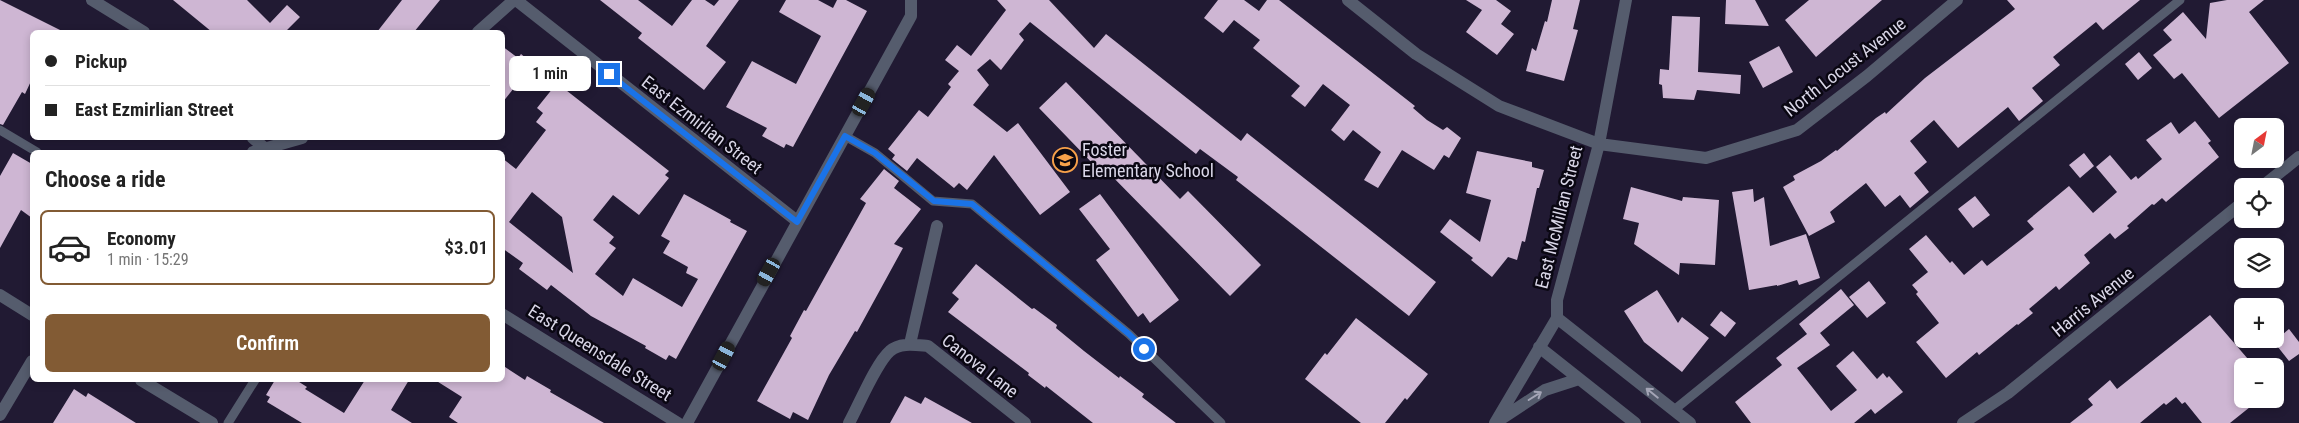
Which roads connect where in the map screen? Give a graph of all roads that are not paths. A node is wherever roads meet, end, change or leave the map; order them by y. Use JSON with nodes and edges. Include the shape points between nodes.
{"nodes":[{"id":1,"x":92,"y":0,"type":"edge"},
{"id":2,"x":515,"y":0,"type":"edge"},
{"id":3,"x":1348,"y":0,"type":"edge"},
{"id":4,"x":1626,"y":0,"type":"edge"},
{"id":5,"x":1957,"y":0,"type":"edge"},
{"id":6,"x":2180,"y":0,"type":"edge"},
{"id":7,"x":912,"y":1,"type":"edge"},
{"id":8,"x":141,"y":30,"type":"edge"},
{"id":9,"x":480,"y":30,"type":"edge"},
{"id":10,"x":0,"y":130,"type":"edge"},
{"id":11,"x":845,"y":136,"type":"junction"},
{"id":12,"x":296,"y":140,"type":"edge"},
{"id":13,"x":1599,"y":144,"type":"junction"},
{"id":14,"x":34,"y":150,"type":"edge"},
{"id":15,"x":265,"y":150,"type":"edge"},
{"id":16,"x":2299,"y":157,"type":"edge"},
{"id":17,"x":2273,"y":178,"type":"edge"},
{"id":18,"x":2234,"y":209,"type":"edge"},
{"id":19,"x":797,"y":222,"type":"junction"},
{"id":20,"x":937,"y":226,"type":"dead end"},
{"id":21,"x":0,"y":295,"type":"edge"},
{"id":22,"x":30,"y":314,"type":"edge"},
{"id":23,"x":505,"y":316,"type":"edge"},
{"id":24,"x":1557,"y":318,"type":"junction"},
{"id":25,"x":910,"y":344,"type":"junction"},
{"id":26,"x":1539,"y":347,"type":"junction"},
{"id":27,"x":30,"y":364,"type":"edge"},
{"id":28,"x":1579,"y":379,"type":"junction"},
{"id":29,"x":144,"y":382,"type":"edge"},
{"id":30,"x":254,"y":382,"type":"edge"},
{"id":31,"x":1674,"y":410,"type":"junction"},
{"id":32,"x":0,"y":415,"type":"edge"},
{"id":33,"x":1495,"y":422,"type":"edge"},
{"id":34,"x":212,"y":423,"type":"edge"},
{"id":35,"x":228,"y":423,"type":"edge"},
{"id":36,"x":678,"y":423,"type":"edge"},
{"id":37,"x":687,"y":423,"type":"edge"},
{"id":38,"x":849,"y":423,"type":"edge"},
{"id":39,"x":1025,"y":423,"type":"edge"},
{"id":40,"x":1221,"y":423,"type":"edge"},
{"id":41,"x":1635,"y":423,"type":"edge"},
{"id":42,"x":1690,"y":423,"type":"edge"},
{"id":43,"x":1963,"y":423,"type":"edge"}],
"edges":[{"from":1,"to":8,"type":"street"},
{"from":2,"to":9,"type":"street"},
{"from":2,"to":19,"type":"street","name":"East Ezmirlian Street"},
{"from":3,"to":13,"type":"street","name":"East McMillan Street","via":[[1416,54],[1499,106]]},
{"from":4,"to":13,"type":"street"},
{"from":5,"to":13,"type":"street","name":"North Locust Avenue","via":[[1797,130],[1706,158]]},
{"from":6,"to":31,"type":"lane"},
{"from":7,"to":11,"type":"street","via":[[911,16]]},
{"from":10,"to":14,"type":"lane"},
{"from":11,"to":19,"type":"street"},
{"from":11,"to":40,"type":"lane","via":[[875,153],[934,201],[972,204],[1129,334]]},
{"from":12,"to":15,"type":"street"},
{"from":13,"to":24,"type":"street","name":"East McMillan Street","via":[[1557,300]]},
{"from":16,"to":17,"type":"street"},
{"from":18,"to":43,"type":"street","name":"Harris Avenue","via":[[2008,393]]},
{"from":19,"to":37,"type":"street"},
{"from":20,"to":25,"type":"street"},
{"from":21,"to":22,"type":"street"},
{"from":23,"to":36,"type":"street","name":"East Queensdale Street"},
{"from":24,"to":26,"type":"street","name":"East McMillan Street"},
{"from":31,"to":24,"type":"street","one_way":true},
{"from":25,"to":38,"type":"street","via":[[891,350],[882,360]]},
{"from":25,"to":39,"type":"street","name":"Canova Lane","via":[[928,346]]},
{"from":26,"to":28,"type":"street"},
{"from":26,"to":33,"type":"street","name":"East McMillan Street"},
{"from":27,"to":32,"type":"street"},
{"from":33,"to":28,"type":"street","one_way":true,"via":[[1545,390]]},
{"from":28,"to":41,"type":"street"},
{"from":29,"to":34,"type":"street"},
{"from":30,"to":35,"type":"lane"},
{"from":31,"to":42,"type":"street"}]}
